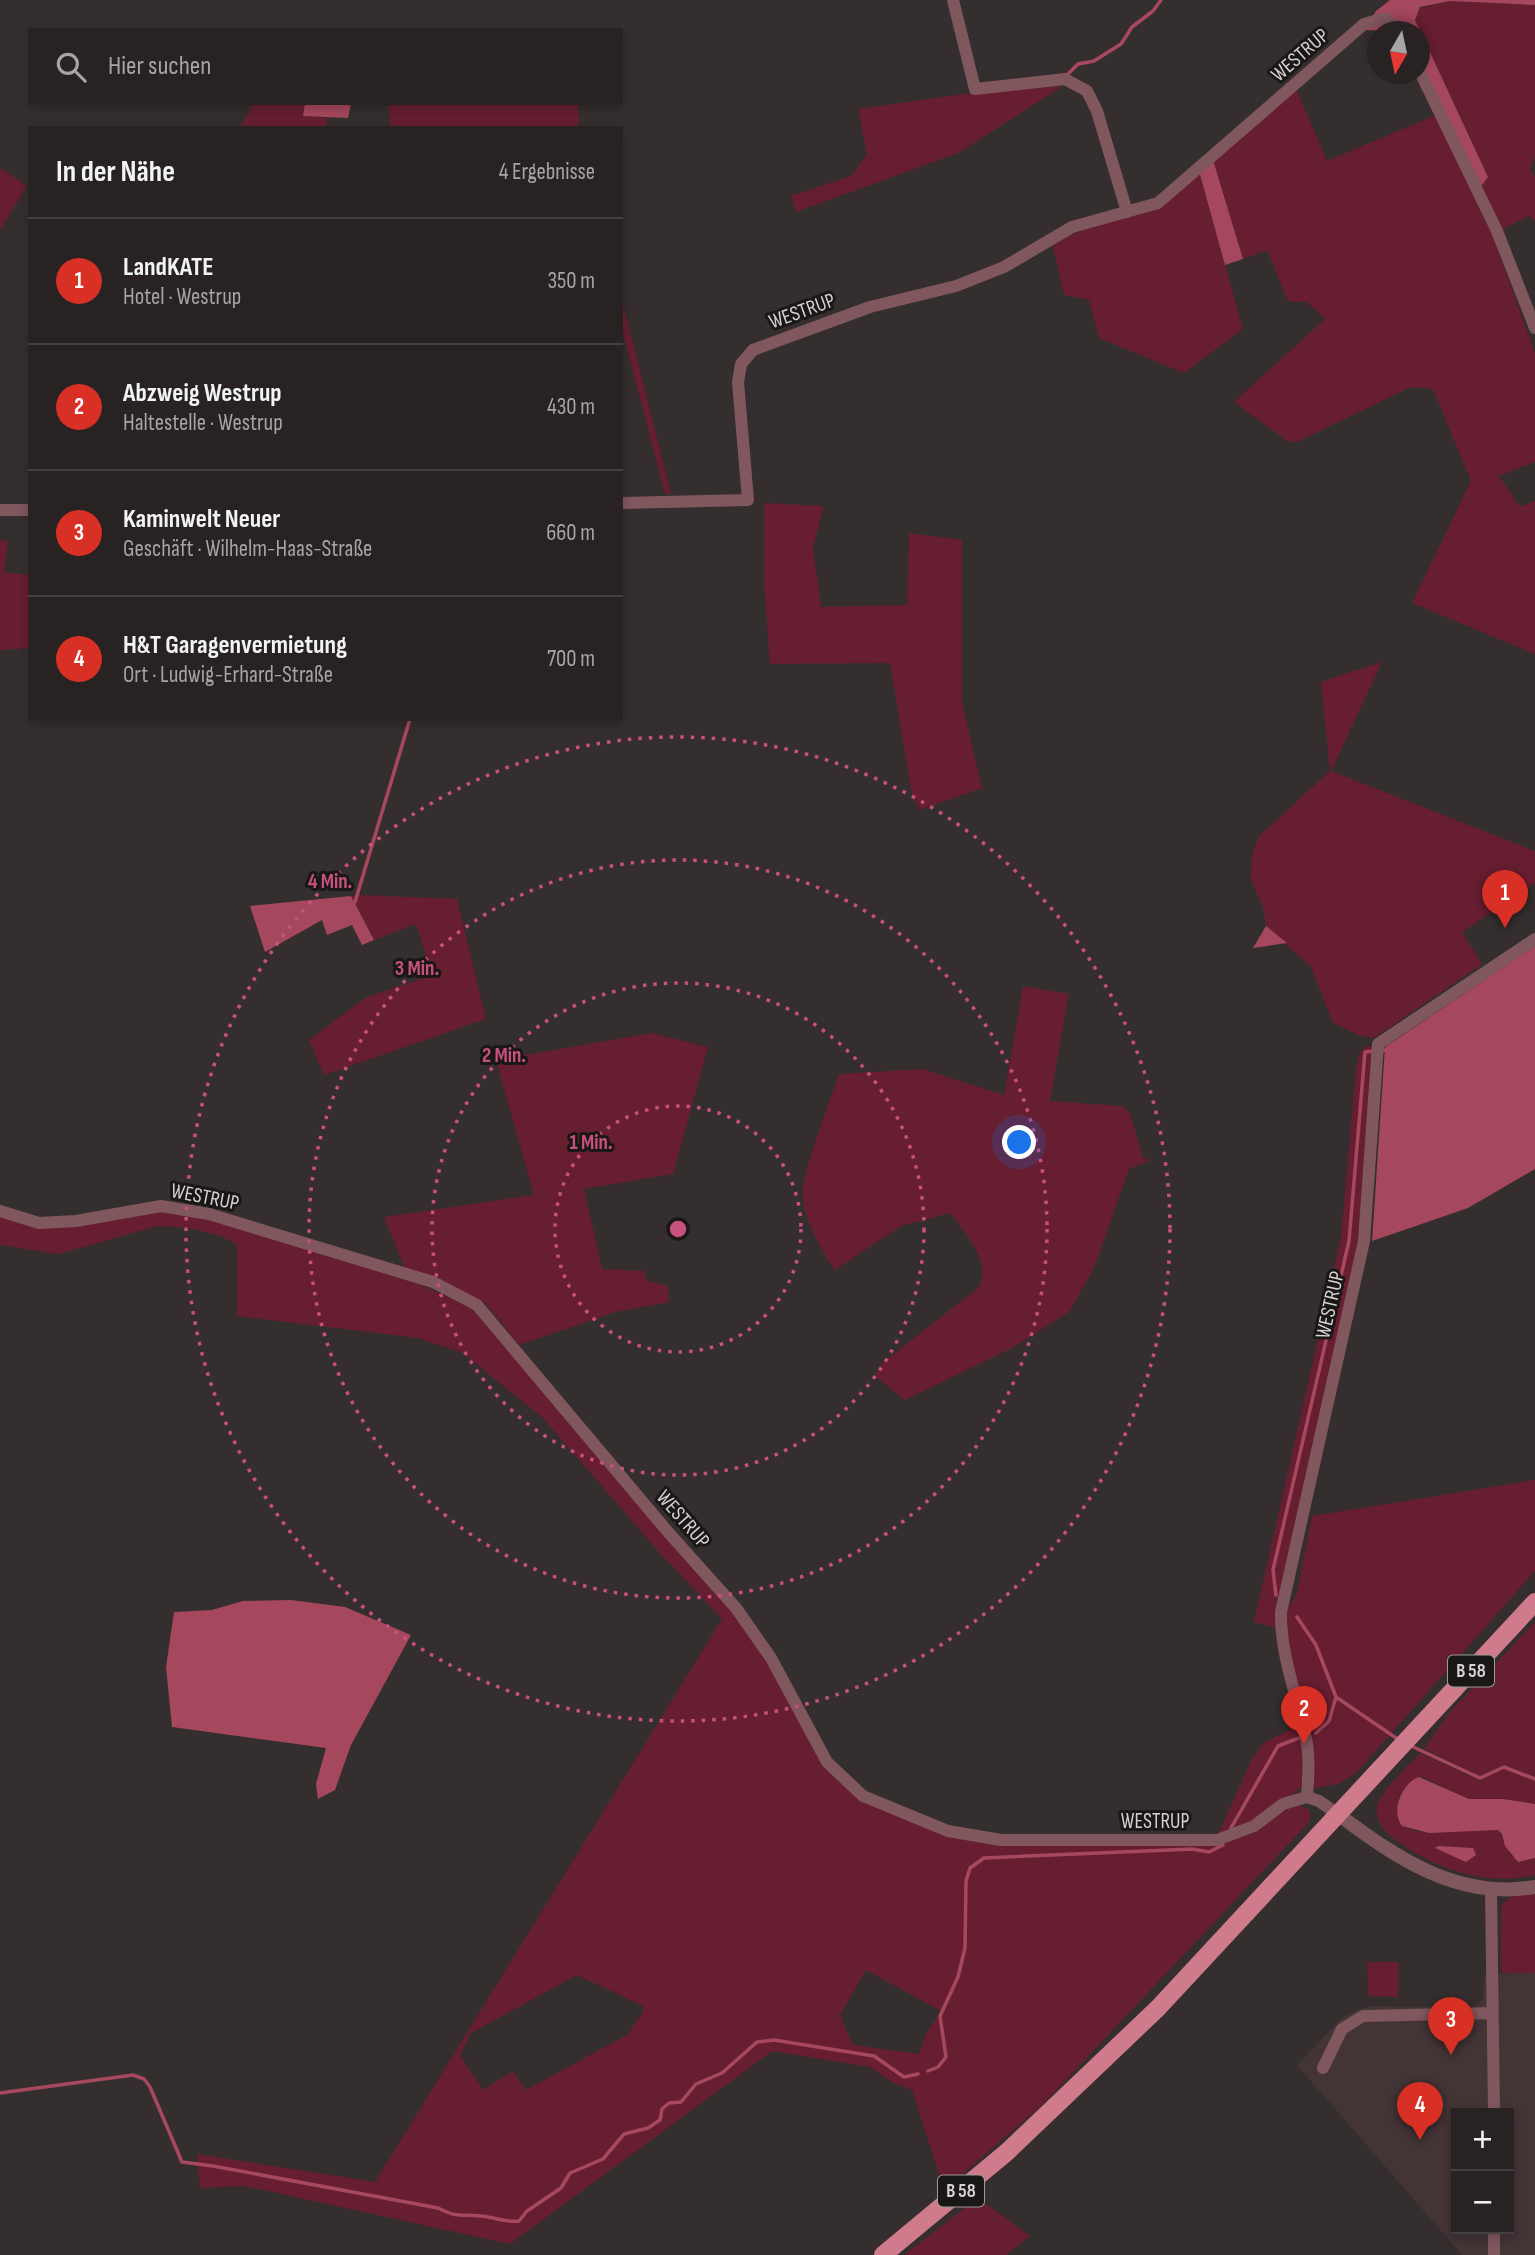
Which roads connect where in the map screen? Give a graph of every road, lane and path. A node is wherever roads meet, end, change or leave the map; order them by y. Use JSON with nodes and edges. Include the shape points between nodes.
{"nodes":[{"id":1,"x":953,"y":0,"type":"edge"},
{"id":2,"x":1367,"y":23,"type":"edge"},
{"id":3,"x":1425,"y":84,"type":"edge"},
{"id":4,"x":1127,"y":212,"type":"junction"},
{"id":5,"x":1535,"y":328,"type":"edge"},
{"id":6,"x":623,"y":503,"type":"edge"},
{"id":7,"x":0,"y":510,"type":"edge"},
{"id":8,"x":28,"y":510,"type":"edge"},
{"id":9,"x":1535,"y":939,"type":"edge"},
{"id":10,"x":0,"y":1211,"type":"edge"},
{"id":11,"x":1535,"y":1602,"type":"edge"},
{"id":12,"x":1307,"y":1797,"type":"junction"},
{"id":13,"x":1339,"y":1815,"type":"junction"},
{"id":14,"x":1535,"y":1887,"type":"edge"},
{"id":15,"x":1491,"y":1889,"type":"junction"},
{"id":16,"x":1493,"y":2014,"type":"junction"},
{"id":17,"x":1323,"y":2068,"type":"dead end"},
{"id":18,"x":1494,"y":2108,"type":"edge"},
{"id":19,"x":1494,"y":2234,"type":"edge"},
{"id":20,"x":883,"y":2255,"type":"edge"},
{"id":21,"x":1494,"y":2255,"type":"edge"}],
"edges":[{"from":1,"to":4,"type":"street","via":[[975,89],[1065,79],[1087,91]]},
{"from":2,"to":4,"type":"street","name":"WESTRUP","via":[[1158,203]]},
{"from":3,"to":5,"type":"street","via":[[1497,231]]},
{"from":4,"to":6,"type":"street","name":"WESTRUP","via":[[1072,227],[1004,267],[956,286],[870,307],[753,350],[741,364],[738,382],[747,500]]},
{"from":7,"to":8,"type":"street"},
{"from":9,"to":12,"type":"street","name":"WESTRUP","via":[[1378,1044],[1364,1241],[1281,1612],[1281,1632],[1308,1753]]},
{"from":10,"to":12,"type":"street","name":"WESTRUP","via":[[38,1223],[161,1206],[209,1214],[433,1282],[477,1305],[736,1608],[771,1658],[827,1762],[863,1796],[948,1831],[1001,1840],[1217,1840],[1254,1826],[1283,1804]]},
{"from":11,"to":13,"type":"main road","number":"B 58"},
{"from":12,"to":13,"type":"street"},
{"from":13,"to":15,"type":"street","via":[[1422,1870],[1459,1884]]},
{"from":13,"to":20,"type":"main road","number":"B 58","via":[[1168,1998],[1050,2113]]},
{"from":14,"to":15,"type":"street"},
{"from":15,"to":16,"type":"street"},
{"from":16,"to":17,"type":"street","via":[[1363,2016],[1342,2029]]},
{"from":16,"to":18,"type":"street"},
{"from":19,"to":21,"type":"street"}]}
